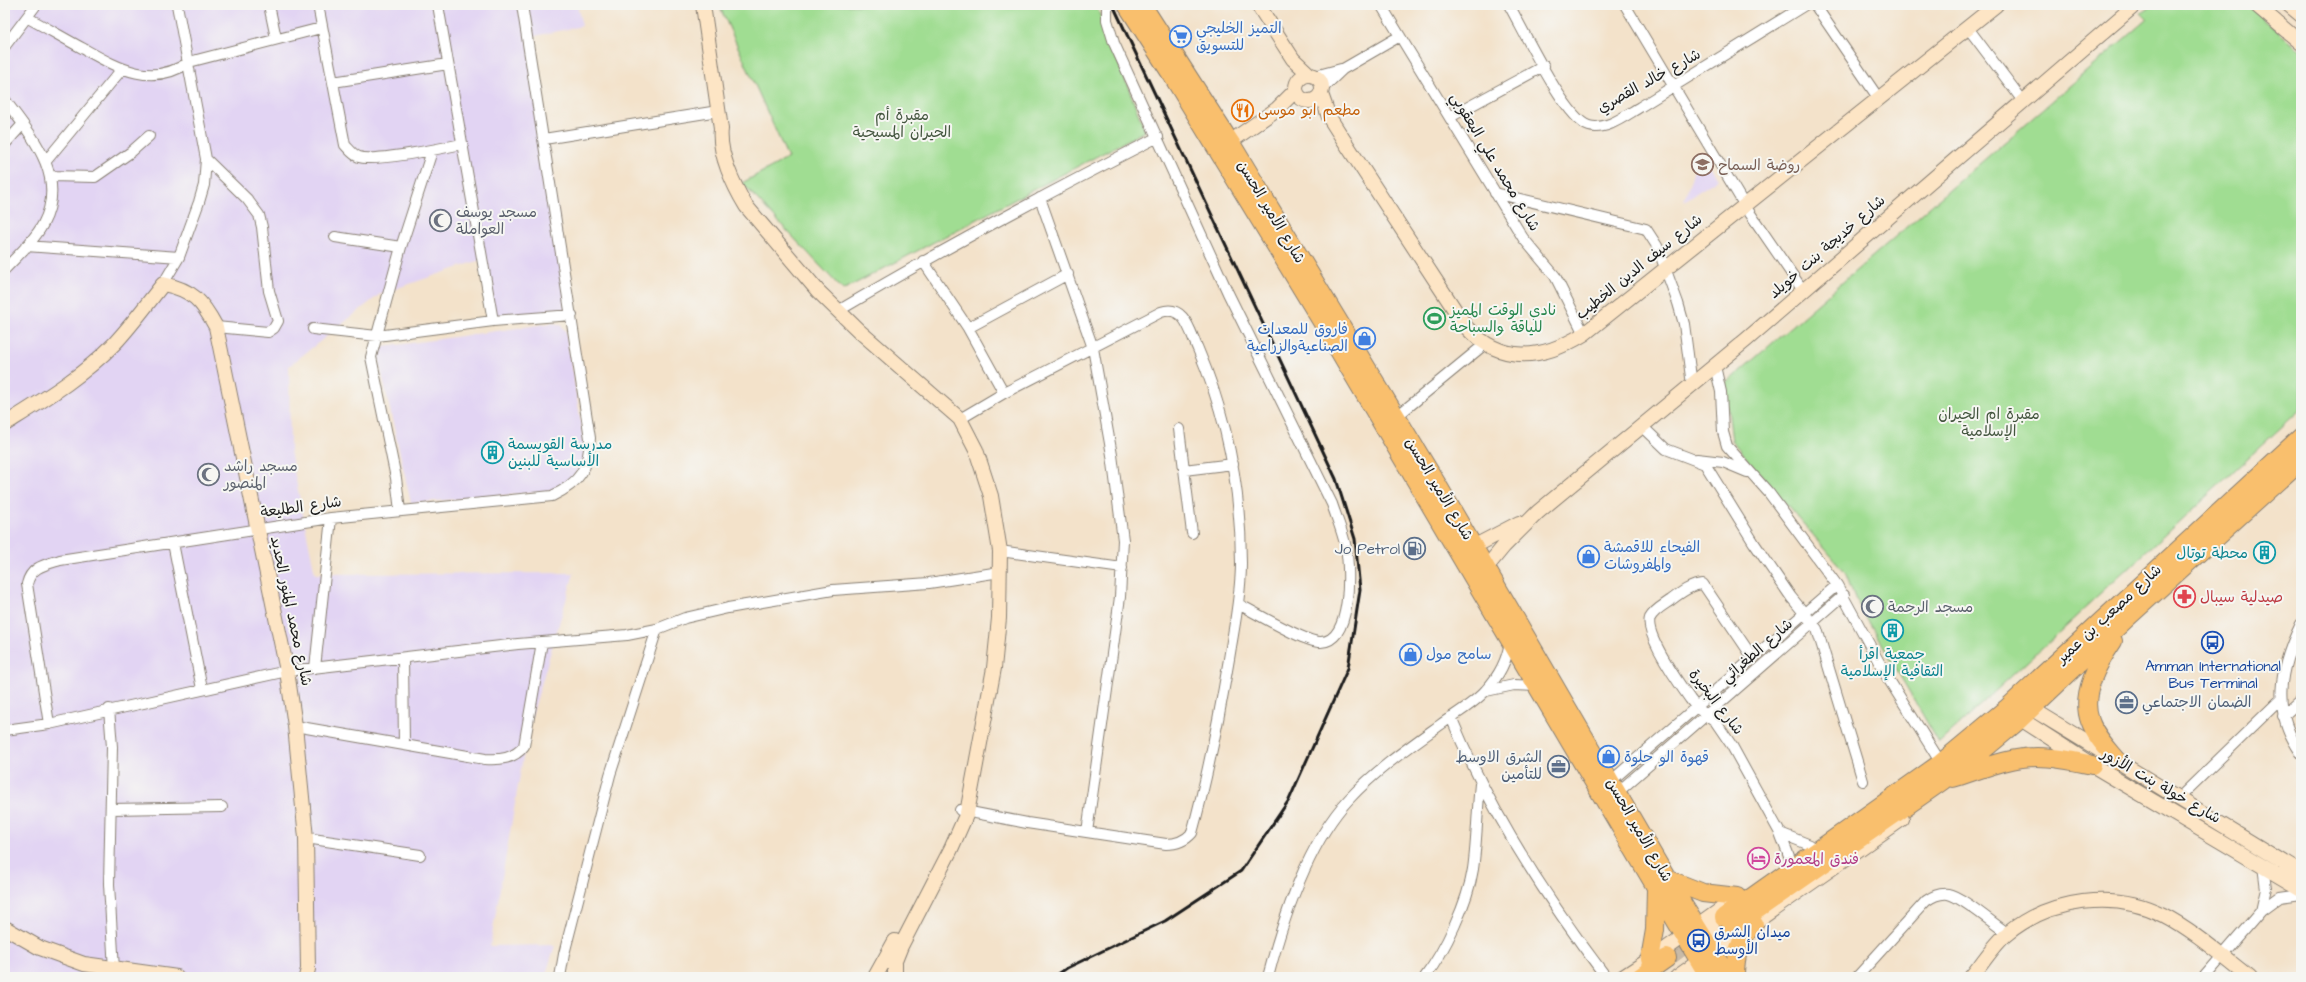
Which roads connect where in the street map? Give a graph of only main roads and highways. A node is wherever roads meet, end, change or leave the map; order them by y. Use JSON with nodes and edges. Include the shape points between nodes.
{"nodes":[{"id":1,"x":1127,"y":5,"type":"edge"},
{"id":2,"x":1142,"y":5,"type":"edge"},
{"id":3,"x":2301,"y":437,"type":"edge"},
{"id":4,"x":2301,"y":460,"type":"edge"},
{"id":5,"x":2128,"y":617,"type":"junction"},
{"id":6,"x":2018,"y":709,"type":"junction"},
{"id":7,"x":2118,"y":761,"type":"road end"},
{"id":8,"x":2092,"y":765,"type":"road end"},
{"id":9,"x":1937,"y":775,"type":"junction"},
{"id":10,"x":1661,"y":882,"type":"junction"},
{"id":11,"x":1737,"y":897,"type":"road end"},
{"id":12,"x":1754,"y":924,"type":"road end"},
{"id":13,"x":1725,"y":925,"type":"road end"},
{"id":14,"x":1706,"y":955,"type":"junction"},
{"id":15,"x":1670,"y":963,"type":"edge"},
{"id":16,"x":1640,"y":977,"type":"edge"},
{"id":17,"x":1660,"y":977,"type":"edge"},
{"id":18,"x":1710,"y":977,"type":"edge"},
{"id":19,"x":1728,"y":977,"type":"edge"},
{"id":20,"x":1735,"y":977,"type":"edge"}],
"edges":[{"from":1,"to":10,"type":"highway","name":"شارع الأمير الحسن","via":[[1322,320],[1510,642]]},
{"from":2,"to":10,"type":"highway","name":"شارع الأمير الحسن","via":[[1230,142],[1473,547],[1614,786]]},
{"from":3,"to":6,"type":"highway","name":"شارع مصعب بن عمير"},
{"from":4,"to":5,"type":"highway","name":"شارع مصعب بن عمير"},
{"from":5,"to":6,"type":"highway","name":"شارع مصعب بن عمير"},
{"from":5,"to":7,"type":"highway","via":[[2099,662],[2088,692],[2087,707],[2090,721]]},
{"from":6,"to":9,"type":"highway","name":"شارع مصعب بن عمير"},
{"from":8,"to":9,"type":"highway","via":[[2060,758],[2036,757]]},
{"from":9,"to":13,"type":"highway","name":"شارع مصعب بن عمير"},
{"from":10,"to":11,"type":"highway"},
{"from":10,"to":14,"type":"highway","name":"شارع الأمير الحسن"},
{"from":10,"to":15,"type":"highway","via":[[1657,914]]},
{"from":12,"to":20,"type":"highway","via":[[1744,934],[1739,945]]},
{"from":14,"to":18,"type":"highway","name":"شارع الأمير الحسن"},
{"from":14,"to":19,"type":"highway","name":"شارع الأمير الحسن"},
{"from":15,"to":16,"type":"highway"},
{"from":15,"to":17,"type":"highway"}]}
